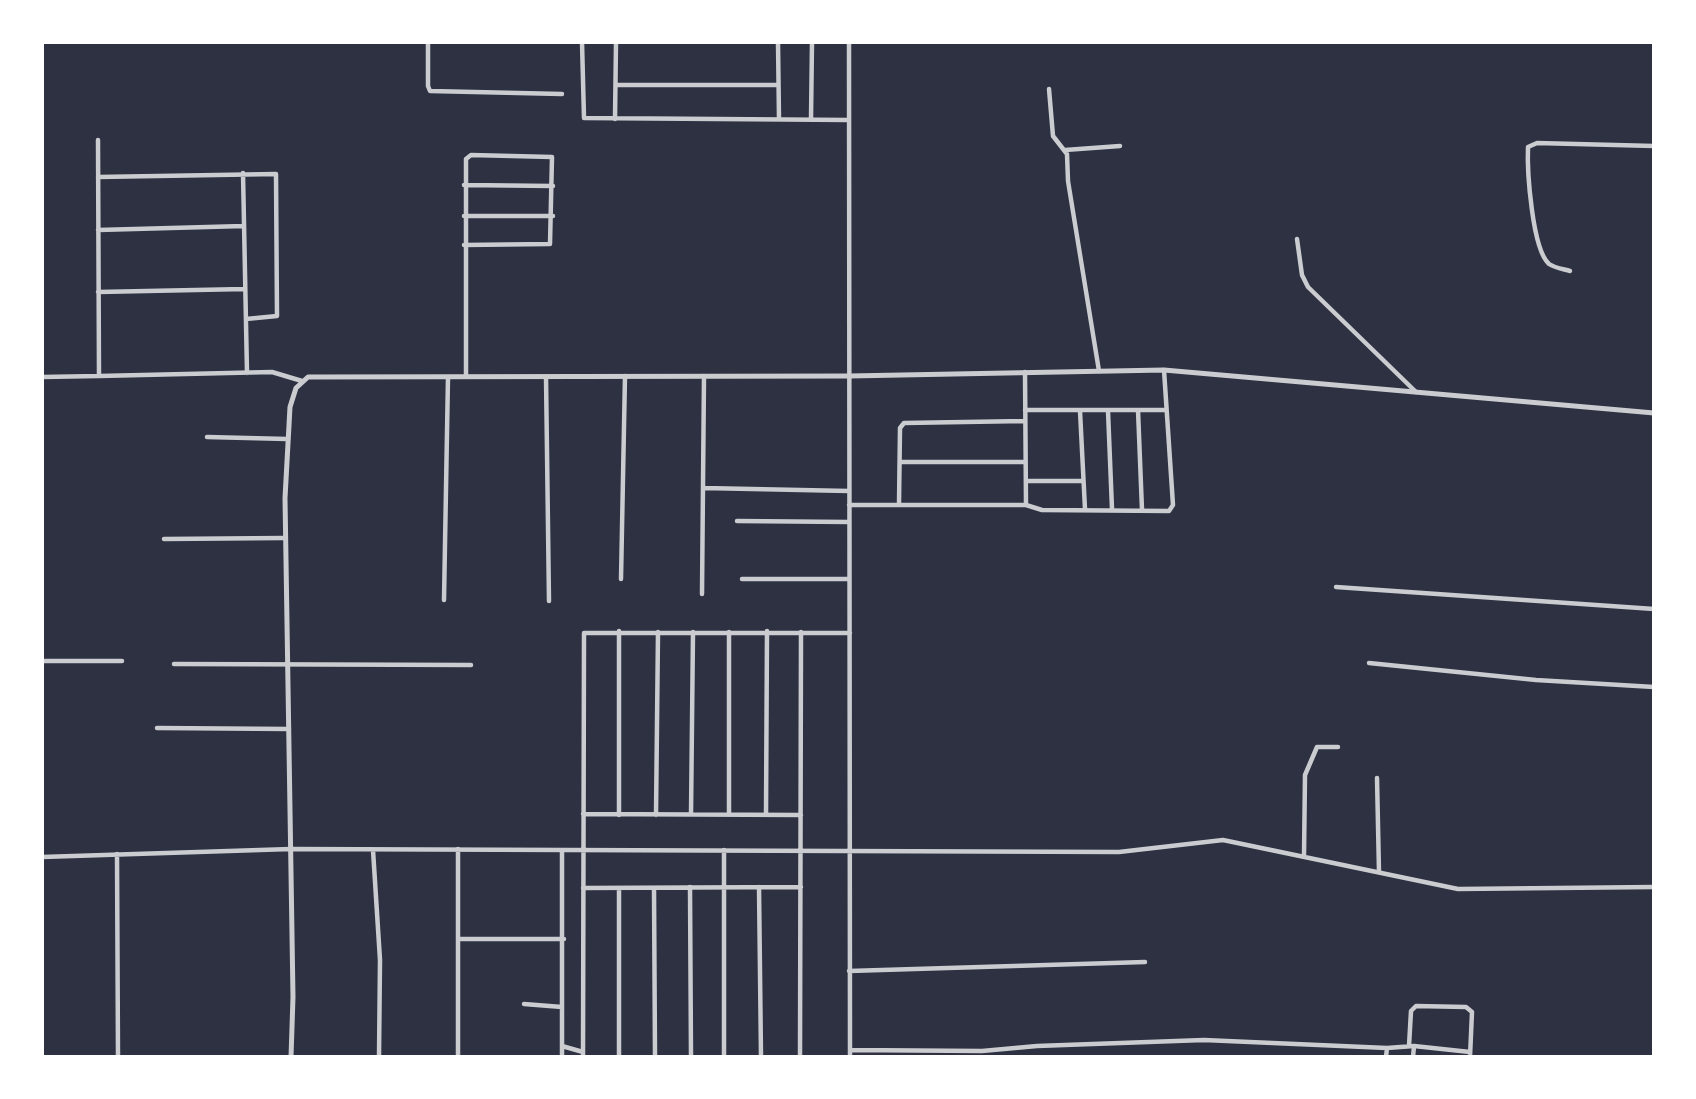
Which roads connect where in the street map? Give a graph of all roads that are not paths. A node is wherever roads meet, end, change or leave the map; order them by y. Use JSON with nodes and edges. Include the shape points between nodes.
{"nodes":[{"id":1,"x":428,"y":42,"type":"edge"},
{"id":2,"x":582,"y":42,"type":"edge"},
{"id":3,"x":616,"y":42,"type":"edge"},
{"id":4,"x":778,"y":42,"type":"edge"},
{"id":5,"x":812,"y":42,"type":"edge"},
{"id":6,"x":849,"y":42,"type":"edge"},
{"id":7,"x":616,"y":85,"type":"junction"},
{"id":8,"x":778,"y":85,"type":"junction"},
{"id":9,"x":1049,"y":89,"type":"dead end"},
{"id":10,"x":562,"y":94,"type":"dead end"},
{"id":11,"x":615,"y":119,"type":"junction"},
{"id":12,"x":779,"y":119,"type":"junction"},
{"id":13,"x":811,"y":119,"type":"junction"},
{"id":14,"x":849,"y":120,"type":"junction"},
{"id":15,"x":98,"y":140,"type":"dead end"},
{"id":16,"x":1120,"y":146,"type":"dead end"},
{"id":17,"x":1654,"y":146,"type":"edge"},
{"id":18,"x":1065,"y":150,"type":"junction"},
{"id":19,"x":243,"y":173,"type":"junction"},
{"id":20,"x":98,"y":177,"type":"junction"},
{"id":21,"x":464,"y":185,"type":"junction"},
{"id":22,"x":553,"y":186,"type":"junction"},
{"id":23,"x":464,"y":216,"type":"junction"},
{"id":24,"x":552,"y":216,"type":"junction"},
{"id":25,"x":244,"y":226,"type":"junction"},
{"id":26,"x":98,"y":230,"type":"junction"},
{"id":27,"x":1297,"y":239,"type":"dead end"},
{"id":28,"x":464,"y":245,"type":"junction"},
{"id":29,"x":1570,"y":271,"type":"dead end"},
{"id":30,"x":245,"y":289,"type":"junction"},
{"id":31,"x":98,"y":292,"type":"junction"},
{"id":32,"x":246,"y":319,"type":"junction"},
{"id":33,"x":1164,"y":370,"type":"junction"},
{"id":34,"x":1099,"y":371,"type":"junction"},
{"id":35,"x":1025,"y":372,"type":"junction"},
{"id":36,"x":247,"y":373,"type":"junction"},
{"id":37,"x":99,"y":376,"type":"junction"},
{"id":38,"x":448,"y":376,"type":"junction"},
{"id":39,"x":466,"y":376,"type":"junction"},
{"id":40,"x":625,"y":376,"type":"junction"},
{"id":41,"x":704,"y":376,"type":"junction"},
{"id":42,"x":849,"y":376,"type":"junction"},
{"id":43,"x":42,"y":377,"type":"edge"},
{"id":44,"x":547,"y":377,"type":"junction"},
{"id":45,"x":302,"y":381,"type":"junction"},
{"id":46,"x":1416,"y":392,"type":"junction"},
{"id":47,"x":1138,"y":410,"type":"junction"},
{"id":48,"x":1165,"y":410,"type":"junction"},
{"id":49,"x":1025,"y":411,"type":"junction"},
{"id":50,"x":1080,"y":411,"type":"junction"},
{"id":51,"x":1108,"y":411,"type":"junction"},
{"id":52,"x":1654,"y":413,"type":"edge"},
{"id":53,"x":1025,"y":421,"type":"junction"},
{"id":54,"x":207,"y":437,"type":"dead end"},
{"id":55,"x":287,"y":439,"type":"junction"},
{"id":56,"x":900,"y":462,"type":"junction"},
{"id":57,"x":1025,"y":462,"type":"junction"},
{"id":58,"x":1026,"y":481,"type":"junction"},
{"id":59,"x":1083,"y":481,"type":"junction"},
{"id":60,"x":702,"y":488,"type":"junction"},
{"id":61,"x":849,"y":491,"type":"junction"},
{"id":62,"x":899,"y":504,"type":"junction"},
{"id":63,"x":849,"y":505,"type":"junction"},
{"id":64,"x":1026,"y":505,"type":"junction"},
{"id":65,"x":1085,"y":509,"type":"junction"},
{"id":66,"x":1112,"y":509,"type":"junction"},
{"id":67,"x":1142,"y":509,"type":"junction"},
{"id":68,"x":737,"y":521,"type":"dead end"},
{"id":69,"x":849,"y":522,"type":"junction"},
{"id":70,"x":164,"y":538,"type":"dead end"},
{"id":71,"x":284,"y":538,"type":"junction"},
{"id":72,"x":621,"y":579,"type":"dead end"},
{"id":73,"x":742,"y":579,"type":"dead end"},
{"id":74,"x":849,"y":579,"type":"junction"},
{"id":75,"x":1336,"y":587,"type":"dead end"},
{"id":76,"x":702,"y":594,"type":"dead end"},
{"id":77,"x":444,"y":600,"type":"dead end"},
{"id":78,"x":549,"y":601,"type":"dead end"},
{"id":79,"x":1654,"y":609,"type":"edge"},
{"id":80,"x":619,"y":631,"type":"junction"},
{"id":81,"x":766,"y":631,"type":"junction"},
{"id":82,"x":657,"y":632,"type":"junction"},
{"id":83,"x":693,"y":632,"type":"junction"},
{"id":84,"x":729,"y":632,"type":"junction"},
{"id":85,"x":801,"y":632,"type":"junction"},
{"id":86,"x":850,"y":633,"type":"junction"},
{"id":87,"x":42,"y":661,"type":"edge"},
{"id":88,"x":122,"y":661,"type":"dead end"},
{"id":89,"x":1369,"y":663,"type":"dead end"},
{"id":90,"x":174,"y":664,"type":"dead end"},
{"id":91,"x":288,"y":665,"type":"junction"},
{"id":92,"x":471,"y":665,"type":"dead end"},
{"id":93,"x":1654,"y":687,"type":"edge"},
{"id":94,"x":157,"y":728,"type":"dead end"},
{"id":95,"x":289,"y":729,"type":"junction"},
{"id":96,"x":1338,"y":747,"type":"dead end"},
{"id":97,"x":1377,"y":778,"type":"dead end"},
{"id":98,"x":583,"y":814,"type":"junction"},
{"id":99,"x":691,"y":814,"type":"junction"},
{"id":100,"x":729,"y":814,"type":"junction"},
{"id":101,"x":766,"y":814,"type":"junction"},
{"id":102,"x":619,"y":815,"type":"junction"},
{"id":103,"x":656,"y":815,"type":"junction"},
{"id":104,"x":801,"y":815,"type":"junction"},
{"id":105,"x":291,"y":849,"type":"junction"},
{"id":106,"x":458,"y":849,"type":"junction"},
{"id":107,"x":373,"y":850,"type":"junction"},
{"id":108,"x":562,"y":850,"type":"junction"},
{"id":109,"x":582,"y":850,"type":"junction"},
{"id":110,"x":724,"y":850,"type":"junction"},
{"id":111,"x":848,"y":851,"type":"junction"},
{"id":112,"x":800,"y":852,"type":"junction"},
{"id":113,"x":117,"y":854,"type":"junction"},
{"id":114,"x":1304,"y":856,"type":"junction"},
{"id":115,"x":42,"y":857,"type":"edge"},
{"id":116,"x":1379,"y":872,"type":"junction"},
{"id":117,"x":724,"y":886,"type":"junction"},
{"id":118,"x":690,"y":887,"type":"junction"},
{"id":119,"x":759,"y":887,"type":"junction"},
{"id":120,"x":800,"y":887,"type":"junction"},
{"id":121,"x":1654,"y":887,"type":"edge"},
{"id":122,"x":583,"y":888,"type":"junction"},
{"id":123,"x":619,"y":888,"type":"junction"},
{"id":124,"x":654,"y":888,"type":"junction"},
{"id":125,"x":458,"y":939,"type":"junction"},
{"id":126,"x":564,"y":939,"type":"junction"},
{"id":127,"x":1145,"y":962,"type":"dead end"},
{"id":128,"x":849,"y":971,"type":"junction"},
{"id":129,"x":524,"y":1004,"type":"dead end"},
{"id":130,"x":562,"y":1007,"type":"junction"},
{"id":131,"x":562,"y":1046,"type":"junction"},
{"id":132,"x":1412,"y":1046,"type":"junction"},
{"id":133,"x":1387,"y":1048,"type":"junction"},
{"id":134,"x":1443,"y":1049,"type":"junction"},
{"id":135,"x":850,"y":1050,"type":"junction"},
{"id":136,"x":583,"y":1055,"type":"edge"},
{"id":137,"x":1470,"y":1055,"type":"edge"},
{"id":138,"x":118,"y":1057,"type":"edge"},
{"id":139,"x":291,"y":1057,"type":"edge"},
{"id":140,"x":379,"y":1057,"type":"edge"},
{"id":141,"x":458,"y":1057,"type":"edge"},
{"id":142,"x":562,"y":1057,"type":"edge"},
{"id":143,"x":619,"y":1057,"type":"edge"},
{"id":144,"x":655,"y":1057,"type":"edge"},
{"id":145,"x":691,"y":1057,"type":"edge"},
{"id":146,"x":724,"y":1057,"type":"edge"},
{"id":147,"x":761,"y":1057,"type":"edge"},
{"id":148,"x":800,"y":1057,"type":"edge"},
{"id":149,"x":850,"y":1057,"type":"edge"},
{"id":150,"x":1386,"y":1057,"type":"edge"},
{"id":151,"x":1413,"y":1057,"type":"edge"},
{"id":152,"x":1443,"y":1057,"type":"edge"}],
"edges":[{"from":1,"to":10,"type":"street","via":[[430,91]]},
{"from":2,"to":11,"type":"street","via":[[582,117]]},
{"from":3,"to":7,"type":"street"},
{"from":4,"to":8,"type":"street"},
{"from":5,"to":13,"type":"street"},
{"from":6,"to":14,"type":"street"},
{"from":7,"to":8,"type":"street"},
{"from":7,"to":11,"type":"street"},
{"from":8,"to":12,"type":"street"},
{"from":9,"to":18,"type":"street","via":[[1053,136]]},
{"from":11,"to":12,"type":"street"},
{"from":12,"to":13,"type":"street"},
{"from":13,"to":14,"type":"street"},
{"from":14,"to":42,"type":"street"},
{"from":15,"to":20,"type":"street"},
{"from":16,"to":18,"type":"street"},
{"from":17,"to":29,"type":"street","via":[[1537,143],[1528,147],[1531,209],[1545,258]]},
{"from":18,"to":34,"type":"street"},
{"from":19,"to":20,"type":"street"},
{"from":19,"to":25,"type":"street"},
{"from":19,"to":32,"type":"street","via":[[272,172],[276,176],[277,316]]},
{"from":20,"to":26,"type":"street"},
{"from":21,"to":22,"type":"street"},
{"from":21,"to":22,"type":"street","via":[[468,156],[546,155],[553,161]]},
{"from":21,"to":23,"type":"street"},
{"from":22,"to":24,"type":"street"},
{"from":23,"to":24,"type":"street"},
{"from":23,"to":28,"type":"street"},
{"from":24,"to":28,"type":"street","via":[[548,245]]},
{"from":25,"to":26,"type":"street"},
{"from":25,"to":30,"type":"street"},
{"from":26,"to":31,"type":"street"},
{"from":27,"to":46,"type":"street","via":[[1308,287]]},
{"from":28,"to":39,"type":"street"},
{"from":30,"to":31,"type":"street"},
{"from":30,"to":32,"type":"street"},
{"from":31,"to":37,"type":"street"},
{"from":32,"to":36,"type":"street"},
{"from":33,"to":34,"type":"street"},
{"from":33,"to":46,"type":"street"},
{"from":33,"to":48,"type":"street"},
{"from":34,"to":35,"type":"street"},
{"from":35,"to":42,"type":"street"},
{"from":35,"to":49,"type":"street"},
{"from":36,"to":37,"type":"street"},
{"from":36,"to":45,"type":"street","via":[[278,372]]},
{"from":37,"to":43,"type":"street"},
{"from":38,"to":39,"type":"street"},
{"from":38,"to":45,"type":"street","via":[[325,375]]},
{"from":38,"to":77,"type":"street"},
{"from":39,"to":44,"type":"street"},
{"from":40,"to":41,"type":"street"},
{"from":40,"to":44,"type":"street"},
{"from":40,"to":72,"type":"street"},
{"from":41,"to":42,"type":"street"},
{"from":41,"to":60,"type":"street"},
{"from":42,"to":61,"type":"street"},
{"from":44,"to":78,"type":"street"},
{"from":45,"to":55,"type":"street","via":[[291,401]]},
{"from":46,"to":52,"type":"street"},
{"from":47,"to":48,"type":"street"},
{"from":47,"to":51,"type":"street"},
{"from":47,"to":67,"type":"street"},
{"from":48,"to":67,"type":"street","via":[[1172,508]]},
{"from":49,"to":50,"type":"street"},
{"from":49,"to":53,"type":"street"},
{"from":50,"to":51,"type":"street"},
{"from":50,"to":59,"type":"street"},
{"from":51,"to":66,"type":"street"},
{"from":53,"to":56,"type":"street","via":[[904,423]]},
{"from":53,"to":57,"type":"street"},
{"from":54,"to":55,"type":"street"},
{"from":55,"to":71,"type":"street"},
{"from":56,"to":57,"type":"street"},
{"from":56,"to":62,"type":"street"},
{"from":57,"to":58,"type":"street"},
{"from":58,"to":59,"type":"street"},
{"from":58,"to":64,"type":"street"},
{"from":59,"to":65,"type":"street"},
{"from":60,"to":61,"type":"street"},
{"from":60,"to":76,"type":"street"},
{"from":61,"to":63,"type":"street"},
{"from":62,"to":63,"type":"street"},
{"from":62,"to":64,"type":"street"},
{"from":63,"to":69,"type":"street"},
{"from":64,"to":65,"type":"street","via":[[1042,510]]},
{"from":65,"to":66,"type":"street"},
{"from":66,"to":67,"type":"street"},
{"from":68,"to":69,"type":"street"},
{"from":69,"to":74,"type":"street"},
{"from":70,"to":71,"type":"street"},
{"from":71,"to":91,"type":"street"},
{"from":73,"to":74,"type":"street"},
{"from":74,"to":86,"type":"street"},
{"from":75,"to":79,"type":"street"},
{"from":80,"to":82,"type":"street"},
{"from":80,"to":98,"type":"street","via":[[583,635]]},
{"from":80,"to":102,"type":"street"},
{"from":81,"to":84,"type":"street"},
{"from":81,"to":85,"type":"street"},
{"from":81,"to":101,"type":"street"},
{"from":82,"to":83,"type":"street"},
{"from":82,"to":103,"type":"street"},
{"from":83,"to":84,"type":"street"},
{"from":83,"to":99,"type":"street"},
{"from":84,"to":100,"type":"street"},
{"from":85,"to":86,"type":"street"},
{"from":85,"to":104,"type":"street"},
{"from":86,"to":111,"type":"street"},
{"from":87,"to":88,"type":"street"},
{"from":89,"to":93,"type":"street"},
{"from":90,"to":91,"type":"street"},
{"from":91,"to":92,"type":"street"},
{"from":91,"to":95,"type":"street"},
{"from":94,"to":95,"type":"street"},
{"from":95,"to":105,"type":"street"},
{"from":96,"to":114,"type":"street","via":[[1317,747],[1306,771]]},
{"from":97,"to":116,"type":"street"},
{"from":98,"to":102,"type":"street"},
{"from":98,"to":109,"type":"street"},
{"from":99,"to":100,"type":"street"},
{"from":99,"to":103,"type":"street"},
{"from":100,"to":101,"type":"street"},
{"from":101,"to":104,"type":"street"},
{"from":102,"to":103,"type":"street"},
{"from":104,"to":112,"type":"street"},
{"from":105,"to":107,"type":"street"},
{"from":105,"to":113,"type":"street"},
{"from":105,"to":139,"type":"street"},
{"from":106,"to":107,"type":"street"},
{"from":106,"to":108,"type":"street"},
{"from":106,"to":125,"type":"street"},
{"from":107,"to":140,"type":"street"},
{"from":108,"to":109,"type":"street"},
{"from":108,"to":126,"type":"street"},
{"from":109,"to":110,"type":"street"},
{"from":109,"to":122,"type":"street"},
{"from":110,"to":112,"type":"street"},
{"from":110,"to":117,"type":"street"},
{"from":111,"to":112,"type":"street"},
{"from":111,"to":114,"type":"street","via":[[1125,851],[1216,839]]},
{"from":111,"to":128,"type":"street"},
{"from":112,"to":120,"type":"street"},
{"from":113,"to":115,"type":"street"},
{"from":113,"to":138,"type":"street"},
{"from":114,"to":116,"type":"street"},
{"from":116,"to":121,"type":"street","via":[[1466,889]]},
{"from":117,"to":118,"type":"street"},
{"from":117,"to":119,"type":"street"},
{"from":117,"to":146,"type":"street"},
{"from":118,"to":124,"type":"street"},
{"from":118,"to":145,"type":"street"},
{"from":119,"to":120,"type":"street"},
{"from":119,"to":147,"type":"street"},
{"from":120,"to":148,"type":"street"},
{"from":122,"to":123,"type":"street"},
{"from":122,"to":136,"type":"street"},
{"from":123,"to":124,"type":"street"},
{"from":123,"to":143,"type":"street"},
{"from":124,"to":144,"type":"street"},
{"from":125,"to":126,"type":"street"},
{"from":125,"to":141,"type":"street"},
{"from":126,"to":130,"type":"street"},
{"from":127,"to":128,"type":"street"},
{"from":128,"to":135,"type":"street"},
{"from":129,"to":130,"type":"street"},
{"from":130,"to":131,"type":"street"},
{"from":131,"to":136,"type":"street"},
{"from":131,"to":142,"type":"street"},
{"from":132,"to":133,"type":"street"},
{"from":132,"to":134,"type":"street"},
{"from":132,"to":137,"type":"street","via":[[1416,1006],[1466,1007],[1472,1012]]},
{"from":132,"to":151,"type":"street"},
{"from":133,"to":135,"type":"street","via":[[1204,1040],[982,1051]]},
{"from":133,"to":150,"type":"street"},
{"from":134,"to":137,"type":"street"},
{"from":134,"to":152,"type":"street"},
{"from":135,"to":149,"type":"street"}]}
